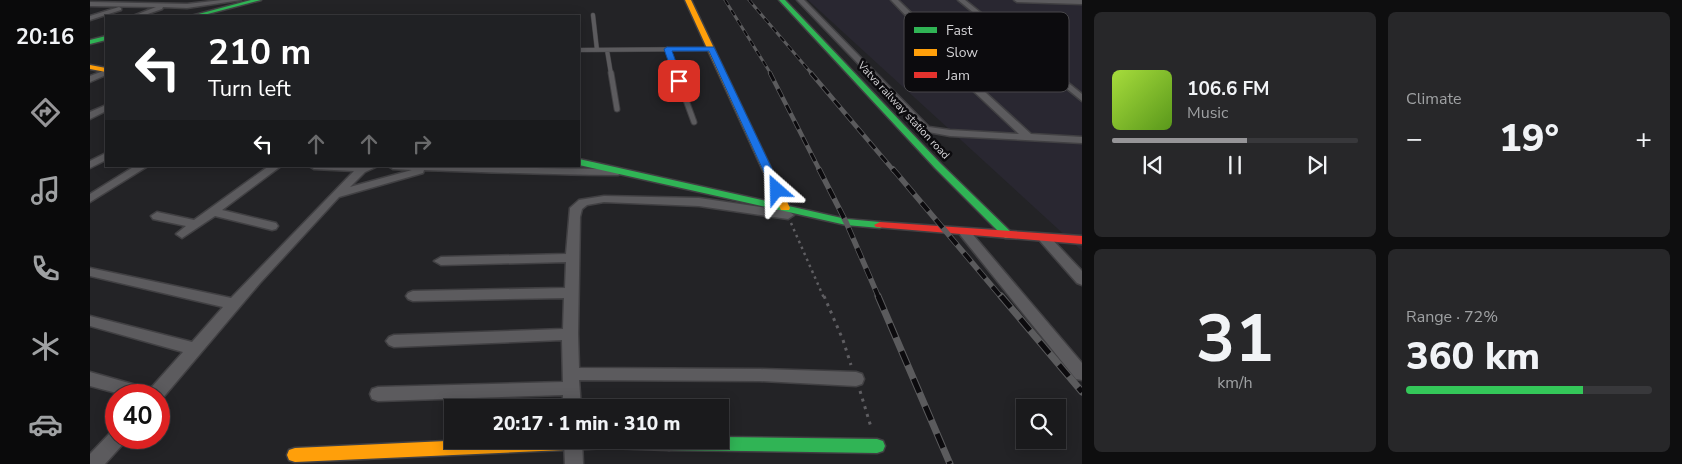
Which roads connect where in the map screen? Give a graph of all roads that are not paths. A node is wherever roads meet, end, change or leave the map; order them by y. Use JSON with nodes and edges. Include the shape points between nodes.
{"nodes":[{"id":1,"x":159,"y":0,"type":"edge"},
{"id":2,"x":178,"y":0,"type":"edge"},
{"id":3,"x":238,"y":0,"type":"edge"},
{"id":4,"x":258,"y":0,"type":"edge"},
{"id":5,"x":688,"y":0,"type":"edge"},
{"id":6,"x":782,"y":0,"type":"edge"},
{"id":7,"x":800,"y":0,"type":"edge"},
{"id":8,"x":894,"y":0,"type":"edge"},
{"id":9,"x":961,"y":0,"type":"edge"},
{"id":10,"x":1017,"y":0,"type":"edge"},
{"id":11,"x":110,"y":2,"type":"edge"},
{"id":12,"x":1082,"y":2,"type":"edge"},
{"id":13,"x":90,"y":4,"type":"edge"},
{"id":14,"x":131,"y":5,"type":"junction"},
{"id":15,"x":148,"y":5,"type":"junction"},
{"id":16,"x":168,"y":6,"type":"junction"},
{"id":17,"x":187,"y":6,"type":"junction"},
{"id":18,"x":90,"y":11,"type":"edge"},
{"id":19,"x":906,"y":12,"type":"edge"},
{"id":20,"x":976,"y":12,"type":"edge"},
{"id":21,"x":162,"y":14,"type":"dead end"},
{"id":22,"x":119,"y":15,"type":"edge"},
{"id":23,"x":139,"y":15,"type":"edge"},
{"id":24,"x":198,"y":15,"type":"edge"},
{"id":25,"x":593,"y":15,"type":"dead end"},
{"id":26,"x":90,"y":18,"type":"edge"},
{"id":27,"x":105,"y":19,"type":"edge"},
{"id":28,"x":90,"y":24,"type":"edge"},
{"id":29,"x":105,"y":38,"type":"edge"},
{"id":30,"x":90,"y":42,"type":"edge"},
{"id":31,"x":667,"y":49,"type":"junction"},
{"id":32,"x":712,"y":49,"type":"junction"},
{"id":33,"x":580,"y":50,"type":"edge"},
{"id":34,"x":597,"y":50,"type":"junction"},
{"id":35,"x":607,"y":50,"type":"junction"},
{"id":36,"x":90,"y":67,"type":"edge"},
{"id":37,"x":105,"y":71,"type":"edge"},
{"id":38,"x":105,"y":72,"type":"edge"},
{"id":39,"x":90,"y":79,"type":"edge"},
{"id":40,"x":1069,"y":87,"type":"edge"},
{"id":41,"x":980,"y":92,"type":"edge"},
{"id":42,"x":1082,"y":98,"type":"edge"},
{"id":43,"x":105,"y":108,"type":"edge"},
{"id":44,"x":617,"y":109,"type":"dead end"},
{"id":45,"x":90,"y":116,"type":"edge"},
{"id":46,"x":694,"y":122,"type":"dead end"},
{"id":47,"x":931,"y":131,"type":"junction"},
{"id":48,"x":1028,"y":136,"type":"junction"},
{"id":49,"x":912,"y":138,"type":"junction"},
{"id":50,"x":1082,"y":140,"type":"edge"},
{"id":51,"x":580,"y":162,"type":"edge"},
{"id":52,"x":141,"y":167,"type":"edge"},
{"id":53,"x":275,"y":167,"type":"edge"},
{"id":54,"x":334,"y":167,"type":"edge"},
{"id":55,"x":370,"y":167,"type":"edge"},
{"id":56,"x":431,"y":167,"type":"edge"},
{"id":57,"x":482,"y":167,"type":"edge"},
{"id":58,"x":355,"y":168,"type":"dead end"},
{"id":59,"x":514,"y":168,"type":"edge"},
{"id":60,"x":620,"y":172,"type":"junction"},
{"id":61,"x":335,"y":195,"type":"junction"},
{"id":62,"x":90,"y":199,"type":"edge"},
{"id":63,"x":786,"y":211,"type":"junction"},
{"id":64,"x":214,"y":212,"type":"junction"},
{"id":65,"x":157,"y":216,"type":"dead end"},
{"id":66,"x":196,"y":224,"type":"junction"},
{"id":67,"x":272,"y":226,"type":"dead end"},
{"id":68,"x":965,"y":233,"type":"junction"},
{"id":69,"x":182,"y":234,"type":"dead end"},
{"id":70,"x":1009,"y":236,"type":"junction"},
{"id":71,"x":1044,"y":238,"type":"junction"},
{"id":72,"x":1082,"y":240,"type":"edge"},
{"id":73,"x":572,"y":258,"type":"junction"},
{"id":74,"x":441,"y":261,"type":"dead end"},
{"id":75,"x":90,"y":272,"type":"edge"},
{"id":76,"x":1082,"y":280,"type":"edge"},
{"id":77,"x":571,"y":293,"type":"junction"},
{"id":78,"x":412,"y":296,"type":"dead end"},
{"id":79,"x":234,"y":304,"type":"junction"},
{"id":80,"x":90,"y":321,"type":"edge"},
{"id":81,"x":570,"y":334,"type":"junction"},
{"id":82,"x":394,"y":340,"type":"dead end"},
{"id":83,"x":195,"y":349,"type":"junction"},
{"id":84,"x":1082,"y":374,"type":"edge"},
{"id":85,"x":90,"y":379,"type":"edge"},
{"id":86,"x":856,"y":379,"type":"road end"},
{"id":87,"x":571,"y":381,"type":"junction"},
{"id":88,"x":108,"y":384,"type":"edge"},
{"id":89,"x":165,"y":384,"type":"edge"},
{"id":90,"x":378,"y":394,"type":"dead end"},
{"id":91,"x":572,"y":399,"type":"edge"},
{"id":92,"x":729,"y":442,"type":"edge"},
{"id":93,"x":877,"y":446,"type":"road end"},
{"id":94,"x":444,"y":447,"type":"edge"},
{"id":95,"x":107,"y":449,"type":"edge"},
{"id":96,"x":573,"y":449,"type":"edge"},
{"id":97,"x":295,"y":455,"type":"dead end"},
{"id":98,"x":93,"y":464,"type":"edge"},
{"id":99,"x":574,"y":464,"type":"edge"}],
"edges":[{"from":1,"to":15,"type":"street"},
{"from":2,"to":16,"type":"street"},
{"from":3,"to":17,"type":"street"},
{"from":4,"to":24,"type":"street"},
{"from":5,"to":32,"type":"street"},
{"from":6,"to":49,"type":"street","name":"Vatva railway station road"},
{"from":7,"to":47,"type":"street","via":[[919,124]]},
{"from":8,"to":19,"type":"street"},
{"from":9,"to":20,"type":"street"},
{"from":10,"to":12,"type":"street"},
{"from":11,"to":13,"type":"street"},
{"from":11,"to":14,"type":"street"},
{"from":11,"to":18,"type":"street"},
{"from":14,"to":15,"type":"street"},
{"from":14,"to":26,"type":"street"},
{"from":15,"to":16,"type":"street"},
{"from":15,"to":22,"type":"street"},
{"from":16,"to":17,"type":"street"},
{"from":16,"to":23,"type":"street"},
{"from":17,"to":21,"type":"street"},
{"from":25,"to":34,"type":"lane"},
{"from":27,"to":28,"type":"street"},
{"from":29,"to":30,"type":"street"},
{"from":31,"to":32,"type":"lane"},
{"from":31,"to":35,"type":"lane"},
{"from":31,"to":46,"type":"lane"},
{"from":32,"to":63,"type":"street"},
{"from":33,"to":34,"type":"lane"},
{"from":34,"to":35,"type":"lane"},
{"from":35,"to":44,"type":"lane"},
{"from":36,"to":37,"type":"street"},
{"from":38,"to":39,"type":"street"},
{"from":40,"to":42,"type":"street"},
{"from":41,"to":48,"type":"street"},
{"from":43,"to":45,"type":"street"},
{"from":47,"to":48,"type":"street"},
{"from":47,"to":49,"type":"street"},
{"from":48,"to":50,"type":"street"},
{"from":49,"to":70,"type":"street","name":"Vatva railway station road"},
{"from":51,"to":60,"type":"street"},
{"from":52,"to":62,"type":"street"},
{"from":53,"to":64,"type":"street"},
{"from":54,"to":58,"type":"street"},
{"from":55,"to":61,"type":"street","via":[[361,170]]},
{"from":56,"to":57,"type":"street"},
{"from":56,"to":61,"type":"street"},
{"from":57,"to":59,"type":"street"},
{"from":59,"to":60,"type":"street","via":[[551,172]]},
{"from":60,"to":63,"type":"street"},
{"from":61,"to":79,"type":"street"},
{"from":63,"to":68,"type":"street","via":[[846,222]]},
{"from":63,"to":73,"type":"street","via":[[699,202],[588,200],[580,204],[574,217]]},
{"from":64,"to":66,"type":"street"},
{"from":64,"to":67,"type":"street"},
{"from":65,"to":66,"type":"street"},
{"from":66,"to":69,"type":"street"},
{"from":68,"to":70,"type":"street"},
{"from":68,"to":84,"type":"street"},
{"from":70,"to":71,"type":"street"},
{"from":71,"to":72,"type":"street"},
{"from":71,"to":76,"type":"street"},
{"from":73,"to":74,"type":"street"},
{"from":73,"to":77,"type":"street"},
{"from":75,"to":79,"type":"street"},
{"from":77,"to":78,"type":"street"},
{"from":77,"to":81,"type":"street"},
{"from":79,"to":83,"type":"street"},
{"from":80,"to":83,"type":"street"},
{"from":81,"to":82,"type":"street"},
{"from":81,"to":87,"type":"street"},
{"from":83,"to":89,"type":"street"},
{"from":85,"to":88,"type":"street"},
{"from":86,"to":87,"type":"street","via":[[760,375]]},
{"from":87,"to":90,"type":"street"},
{"from":87,"to":91,"type":"street"},
{"from":92,"to":93,"type":"street"},
{"from":94,"to":97,"type":"street"},
{"from":95,"to":98,"type":"street"},
{"from":96,"to":99,"type":"street"}]}
